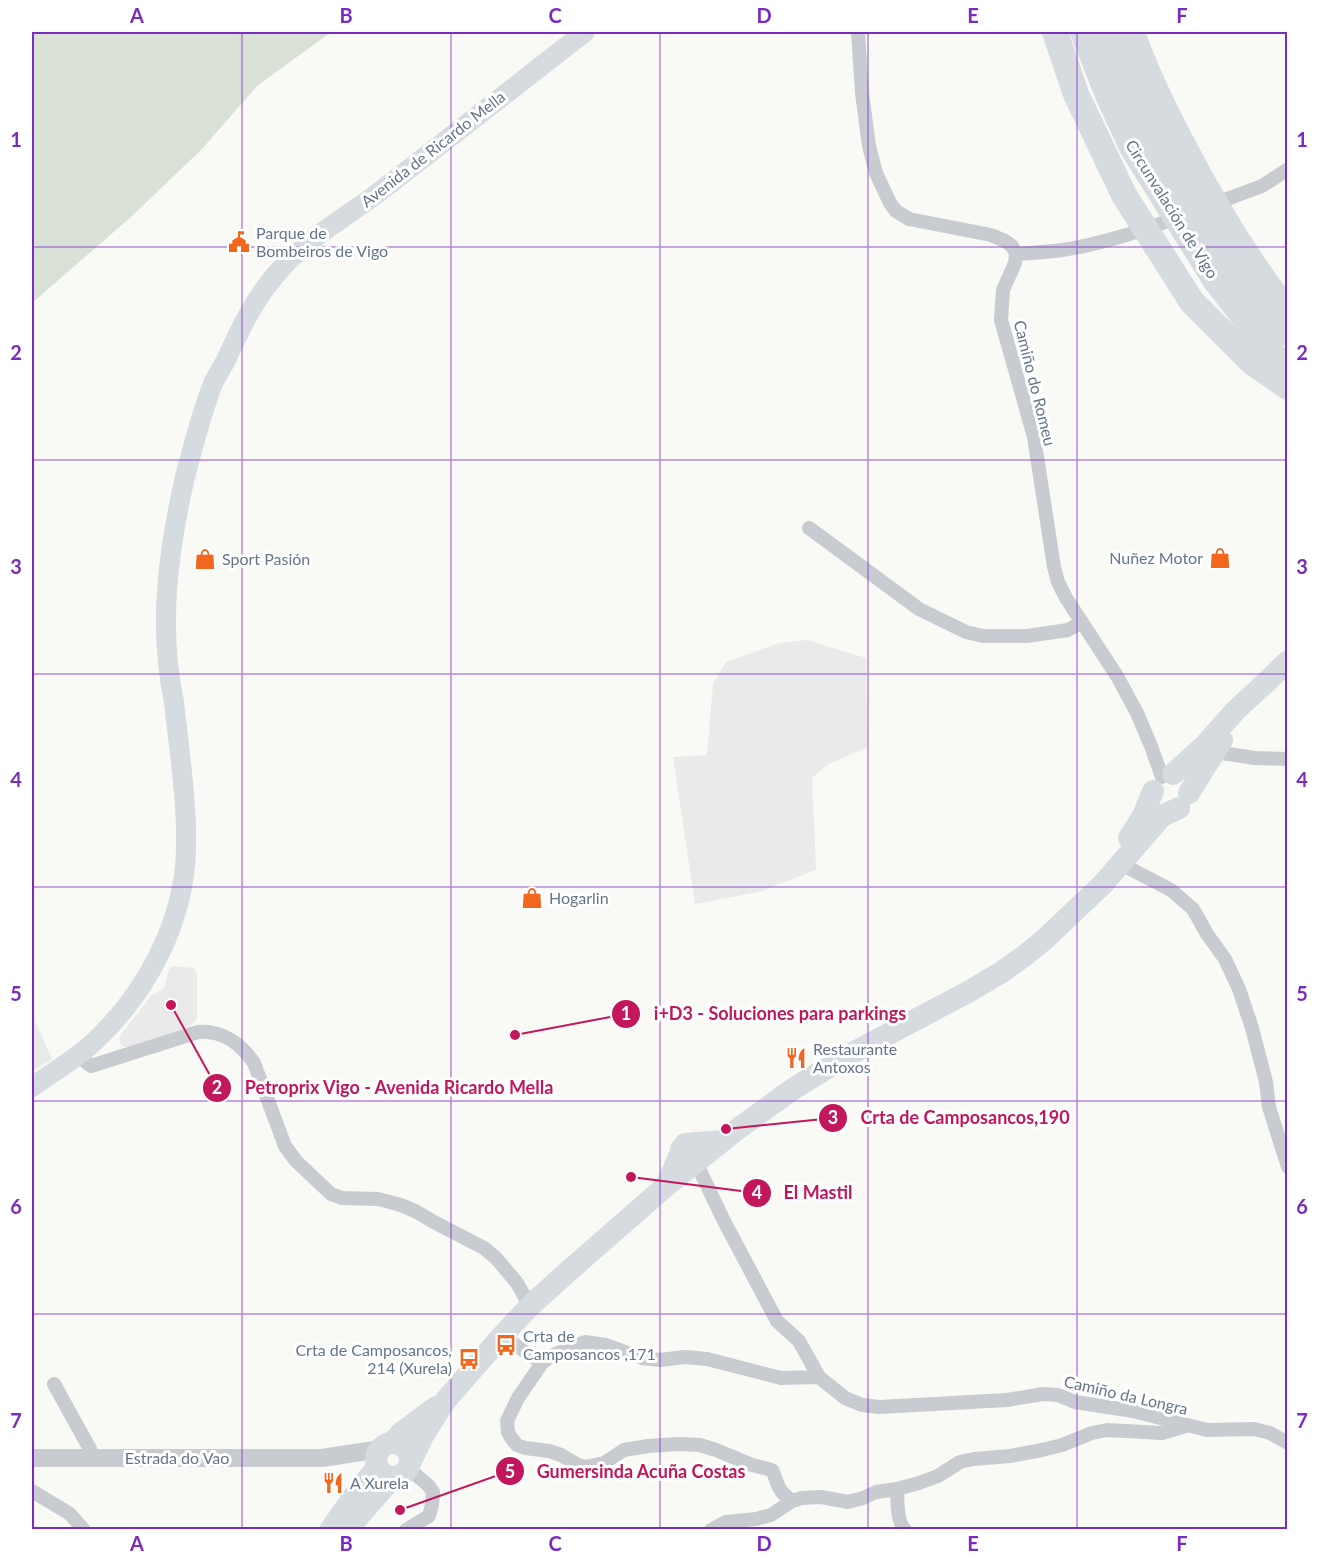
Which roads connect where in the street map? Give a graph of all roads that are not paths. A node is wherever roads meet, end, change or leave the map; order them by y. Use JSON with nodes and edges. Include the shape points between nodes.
{"nodes":[{"id":1,"x":585,"y":32,"type":"edge"},
{"id":2,"x":858,"y":32,"type":"edge"},
{"id":3,"x":1055,"y":32,"type":"edge"},
{"id":4,"x":1083,"y":32,"type":"edge"},
{"id":5,"x":1108,"y":32,"type":"edge"},
{"id":6,"x":1132,"y":32,"type":"edge"},
{"id":7,"x":1287,"y":170,"type":"edge"},
{"id":8,"x":1016,"y":254,"type":"junction"},
{"id":9,"x":1287,"y":311,"type":"edge"},
{"id":10,"x":1287,"y":333,"type":"edge"},
{"id":11,"x":226,"y":359,"type":"junction"},
{"id":12,"x":1287,"y":371,"type":"edge"},
{"id":13,"x":1287,"y":387,"type":"edge"},
{"id":14,"x":205,"y":452,"type":"junction"},
{"id":15,"x":176,"y":519,"type":"junction"},
{"id":16,"x":809,"y":528,"type":"dead end"},
{"id":17,"x":172,"y":604,"type":"junction"},
{"id":18,"x":1082,"y":622,"type":"junction"},
{"id":19,"x":1287,"y":661,"type":"edge"},
{"id":20,"x":1260,"y":688,"type":"junction"},
{"id":21,"x":1220,"y":753,"type":"junction"},
{"id":22,"x":1287,"y":759,"type":"edge"},
{"id":23,"x":1163,"y":781,"type":"junction"},
{"id":24,"x":1184,"y":800,"type":"junction"},
{"id":25,"x":1121,"y":864,"type":"junction"},
{"id":26,"x":1080,"y":905,"type":"junction"},
{"id":27,"x":78,"y":1055,"type":"junction"},
{"id":28,"x":32,"y":1087,"type":"edge"},
{"id":29,"x":690,"y":1152,"type":"junction"},
{"id":30,"x":1287,"y":1167,"type":"edge"},
{"id":31,"x":530,"y":1306,"type":"junction"},
{"id":32,"x":502,"y":1336,"type":"junction"},
{"id":33,"x":542,"y":1363,"type":"junction"},
{"id":34,"x":819,"y":1377,"type":"junction"},
{"id":35,"x":54,"y":1384,"type":"dead end"},
{"id":36,"x":1189,"y":1426,"type":"junction"},
{"id":37,"x":1287,"y":1443,"type":"edge"},
{"id":38,"x":32,"y":1458,"type":"edge"},
{"id":39,"x":90,"y":1458,"type":"junction"},
{"id":40,"x":322,"y":1458,"type":"junction"},
{"id":41,"x":387,"y":1462,"type":"junction"},
{"id":42,"x":897,"y":1489,"type":"junction"},
{"id":43,"x":32,"y":1491,"type":"edge"},
{"id":44,"x":792,"y":1501,"type":"junction"},
{"id":45,"x":903,"y":1529,"type":"edge"},
{"id":46,"x":84,"y":1530,"type":"edge"},
{"id":47,"x":330,"y":1530,"type":"edge"},
{"id":48,"x":347,"y":1530,"type":"edge"},
{"id":49,"x":406,"y":1530,"type":"edge"},
{"id":50,"x":711,"y":1530,"type":"edge"}],
"edges":[{"from":1,"to":11,"type":"main road","name":"Avenida de Ricardo Mella","via":[[295,255],[265,288]]},
{"from":2,"to":8,"type":"street","via":[[869,146],[890,203],[909,219],[991,235],[1012,246]]},
{"from":3,"to":13,"type":"highway","via":[[1076,94],[1124,195],[1192,302],[1253,363]]},
{"from":4,"to":12,"type":"highway","name":"Circunvalación de Vigo","via":[[1132,147],[1216,281]]},
{"from":5,"to":10,"type":"highway","name":"Circunvalación de Vigo","via":[[1164,157],[1236,273]]},
{"from":6,"to":9,"type":"highway","via":[[1165,111],[1209,194]]},
{"from":7,"to":8,"type":"street","via":[[1262,186],[1131,234],[1062,250]]},
{"from":8,"to":18,"type":"street","name":"Camiño do Romeu","via":[[1003,290],[1001,320],[1034,437],[1058,582]]},
{"from":11,"to":14,"type":"main road","name":"Avenida de Ricardo Mella"},
{"from":11,"to":15,"type":"main road","name":"Avenida de Ricardo Mella","via":[[213,383],[197,432]]},
{"from":14,"to":15,"type":"main road"},
{"from":14,"to":17,"type":"main road","name":"Avenida de Ricardo Mella"},
{"from":15,"to":17,"type":"main road","name":"Avenida de Ricardo Mella"},
{"from":16,"to":18,"type":"street","via":[[919,609],[966,632],[1027,636],[1068,630]]},
{"from":17,"to":27,"type":"main road","name":"Avenida de Ricardo Mella","via":[[177,681],[174,702],[186,849],[183,881],[154,966],[114,1022]]},
{"from":18,"to":23,"type":"street","name":"Camiño do Romeu","via":[[1137,713]]},
{"from":19,"to":20,"type":"main road"},
{"from":20,"to":21,"type":"main road"},
{"from":20,"to":23,"type":"main road","via":[[1204,746]]},
{"from":21,"to":22,"type":"street"},
{"from":21,"to":24,"type":"main road"},
{"from":23,"to":24,"type":"main road","via":[[1183,778]]},
{"from":23,"to":24,"type":"main road","via":[[1157,803],[1161,807],[1167,809]]},
{"from":23,"to":26,"type":"main road","via":[[1115,861]]},
{"from":24,"to":25,"type":"main road","via":[[1162,816]]},
{"from":25,"to":26,"type":"main road"},
{"from":25,"to":30,"type":"street","via":[[1171,890],[1193,909],[1225,959],[1252,1029]]},
{"from":26,"to":29,"type":"main road","via":[[1002,972],[808,1079],[722,1141]]},
{"from":27,"to":28,"type":"main road","name":"Avenida de Ricardo Mella"},
{"from":27,"to":31,"type":"street","via":[[91,1066],[198,1032],[221,1034],[248,1054],[285,1146],[331,1194],[401,1205],[484,1248],[517,1283]]},
{"from":29,"to":31,"type":"main road","via":[[666,1186]]},
{"from":29,"to":34,"type":"street","name":"Camiño da Longra","via":[[777,1321],[799,1341]]},
{"from":31,"to":32,"type":"main road"},
{"from":32,"to":33,"type":"street"},
{"from":32,"to":41,"type":"main road","via":[[445,1401],[423,1436]]},
{"from":33,"to":34,"type":"street","via":[[585,1342],[642,1358],[707,1359],[781,1378]]},
{"from":33,"to":44,"type":"street","via":[[507,1421],[508,1432],[517,1444],[561,1455],[585,1467],[604,1463],[624,1450],[700,1445],[772,1470],[778,1486]]},
{"from":34,"to":36,"type":"street","name":"Camiño da Longra","via":[[845,1398],[862,1405],[995,1401],[1043,1394]]},
{"from":35,"to":39,"type":"street","via":[[90,1449]]},
{"from":36,"to":37,"type":"street","name":"Camiño da Longra","via":[[1207,1430],[1254,1429]]},
{"from":36,"to":42,"type":"street","via":[[1162,1433],[1092,1433],[1042,1450],[960,1462],[938,1476]]},
{"from":38,"to":39,"type":"street","name":"Estrada do Vao"},
{"from":39,"to":40,"type":"street","name":"Estrada do Vao"},
{"from":40,"to":41,"type":"street","name":"Estrada do Vao"},
{"from":40,"to":41,"type":"street","name":"Estrada do Vao"},
{"from":41,"to":47,"type":"main road","via":[[359,1489]]},
{"from":41,"to":48,"type":"main road"},
{"from":41,"to":49,"type":"street","via":[[428,1485],[433,1492],[429,1516]]},
{"from":42,"to":44,"type":"street","via":[[848,1502],[821,1497]]},
{"from":42,"to":45,"type":"street"},
{"from":43,"to":46,"type":"street","via":[[70,1514]]},
{"from":44,"to":50,"type":"street","via":[[771,1515],[726,1522]]}]}
